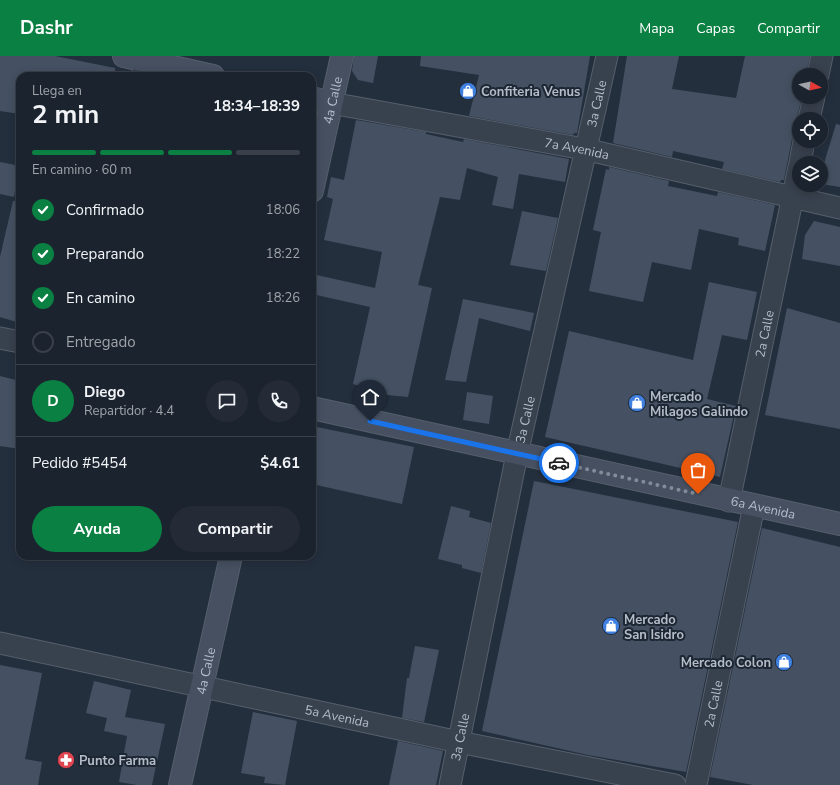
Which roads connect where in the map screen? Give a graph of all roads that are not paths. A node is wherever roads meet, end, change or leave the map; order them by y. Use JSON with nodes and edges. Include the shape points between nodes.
{"nodes":[{"id":1,"x":124,"y":56,"type":"edge"},
{"id":2,"x":342,"y":56,"type":"edge"},
{"id":3,"x":607,"y":56,"type":"edge"},
{"id":4,"x":822,"y":56,"type":"edge"},
{"id":5,"x":144,"y":68,"type":"edge"},
{"id":6,"x":819,"y":68,"type":"edge"},
{"id":7,"x":178,"y":72,"type":"edge"},
{"id":8,"x":322,"y":100,"type":"edge"},
{"id":9,"x":584,"y":149,"type":"junction"},
{"id":10,"x":316,"y":155,"type":"edge"},
{"id":11,"x":793,"y":192,"type":"edge"},
{"id":12,"x":792,"y":198,"type":"junction"},
{"id":13,"x":840,"y":208,"type":"edge"},
{"id":14,"x":0,"y":338,"type":"edge"},
{"id":15,"x":16,"y":341,"type":"edge"},
{"id":16,"x":316,"y":409,"type":"edge"},
{"id":17,"x":517,"y":454,"type":"junction"},
{"id":18,"x":729,"y":501,"type":"junction"},
{"id":19,"x":754,"y":506,"type":"junction"},
{"id":20,"x":840,"y":524,"type":"edge"},
{"id":21,"x":230,"y":560,"type":"edge"},
{"id":22,"x":0,"y":643,"type":"edge"},
{"id":23,"x":202,"y":686,"type":"junction"},
{"id":24,"x":459,"y":742,"type":"junction"},
{"id":25,"x":180,"y":785,"type":"edge"},
{"id":26,"x":450,"y":785,"type":"edge"},
{"id":27,"x":675,"y":785,"type":"edge"},
{"id":28,"x":696,"y":785,"type":"edge"}],
"edges":[{"from":1,"to":5,"type":"street"},
{"from":2,"to":8,"type":"street","name":"4a Calle"},
{"from":3,"to":9,"type":"street","name":"3a Calle"},
{"from":4,"to":6,"type":"street"},
{"from":5,"to":7,"type":"street"},
{"from":8,"to":9,"type":"street","name":"7a Avenida"},
{"from":8,"to":10,"type":"street","name":"4a Calle"},
{"from":9,"to":12,"type":"street","name":"7a Avenida"},
{"from":9,"to":17,"type":"street","name":"3a Calle"},
{"from":11,"to":12,"type":"street","name":"2a Calle"},
{"from":12,"to":13,"type":"street","name":"7a Avenida"},
{"from":12,"to":18,"type":"street","name":"2a Calle"},
{"from":14,"to":15,"type":"street"},
{"from":16,"to":17,"type":"street","name":"6a Avenida"},
{"from":17,"to":18,"type":"street","name":"6a Avenida"},
{"from":17,"to":24,"type":"street","name":"3a Calle"},
{"from":18,"to":19,"type":"street","name":"6a Avenida"},
{"from":19,"to":20,"type":"street","name":"6a Avenida"},
{"from":19,"to":28,"type":"street","name":"2a Calle"},
{"from":21,"to":23,"type":"street","name":"4a Calle"},
{"from":22,"to":23,"type":"street","name":"5a Avenida"},
{"from":23,"to":24,"type":"street","name":"5a Avenida"},
{"from":23,"to":25,"type":"street","name":"4a Calle"},
{"from":24,"to":26,"type":"street","name":"3a Calle"},
{"from":24,"to":27,"type":"street","name":"5a Avenida"}]}
